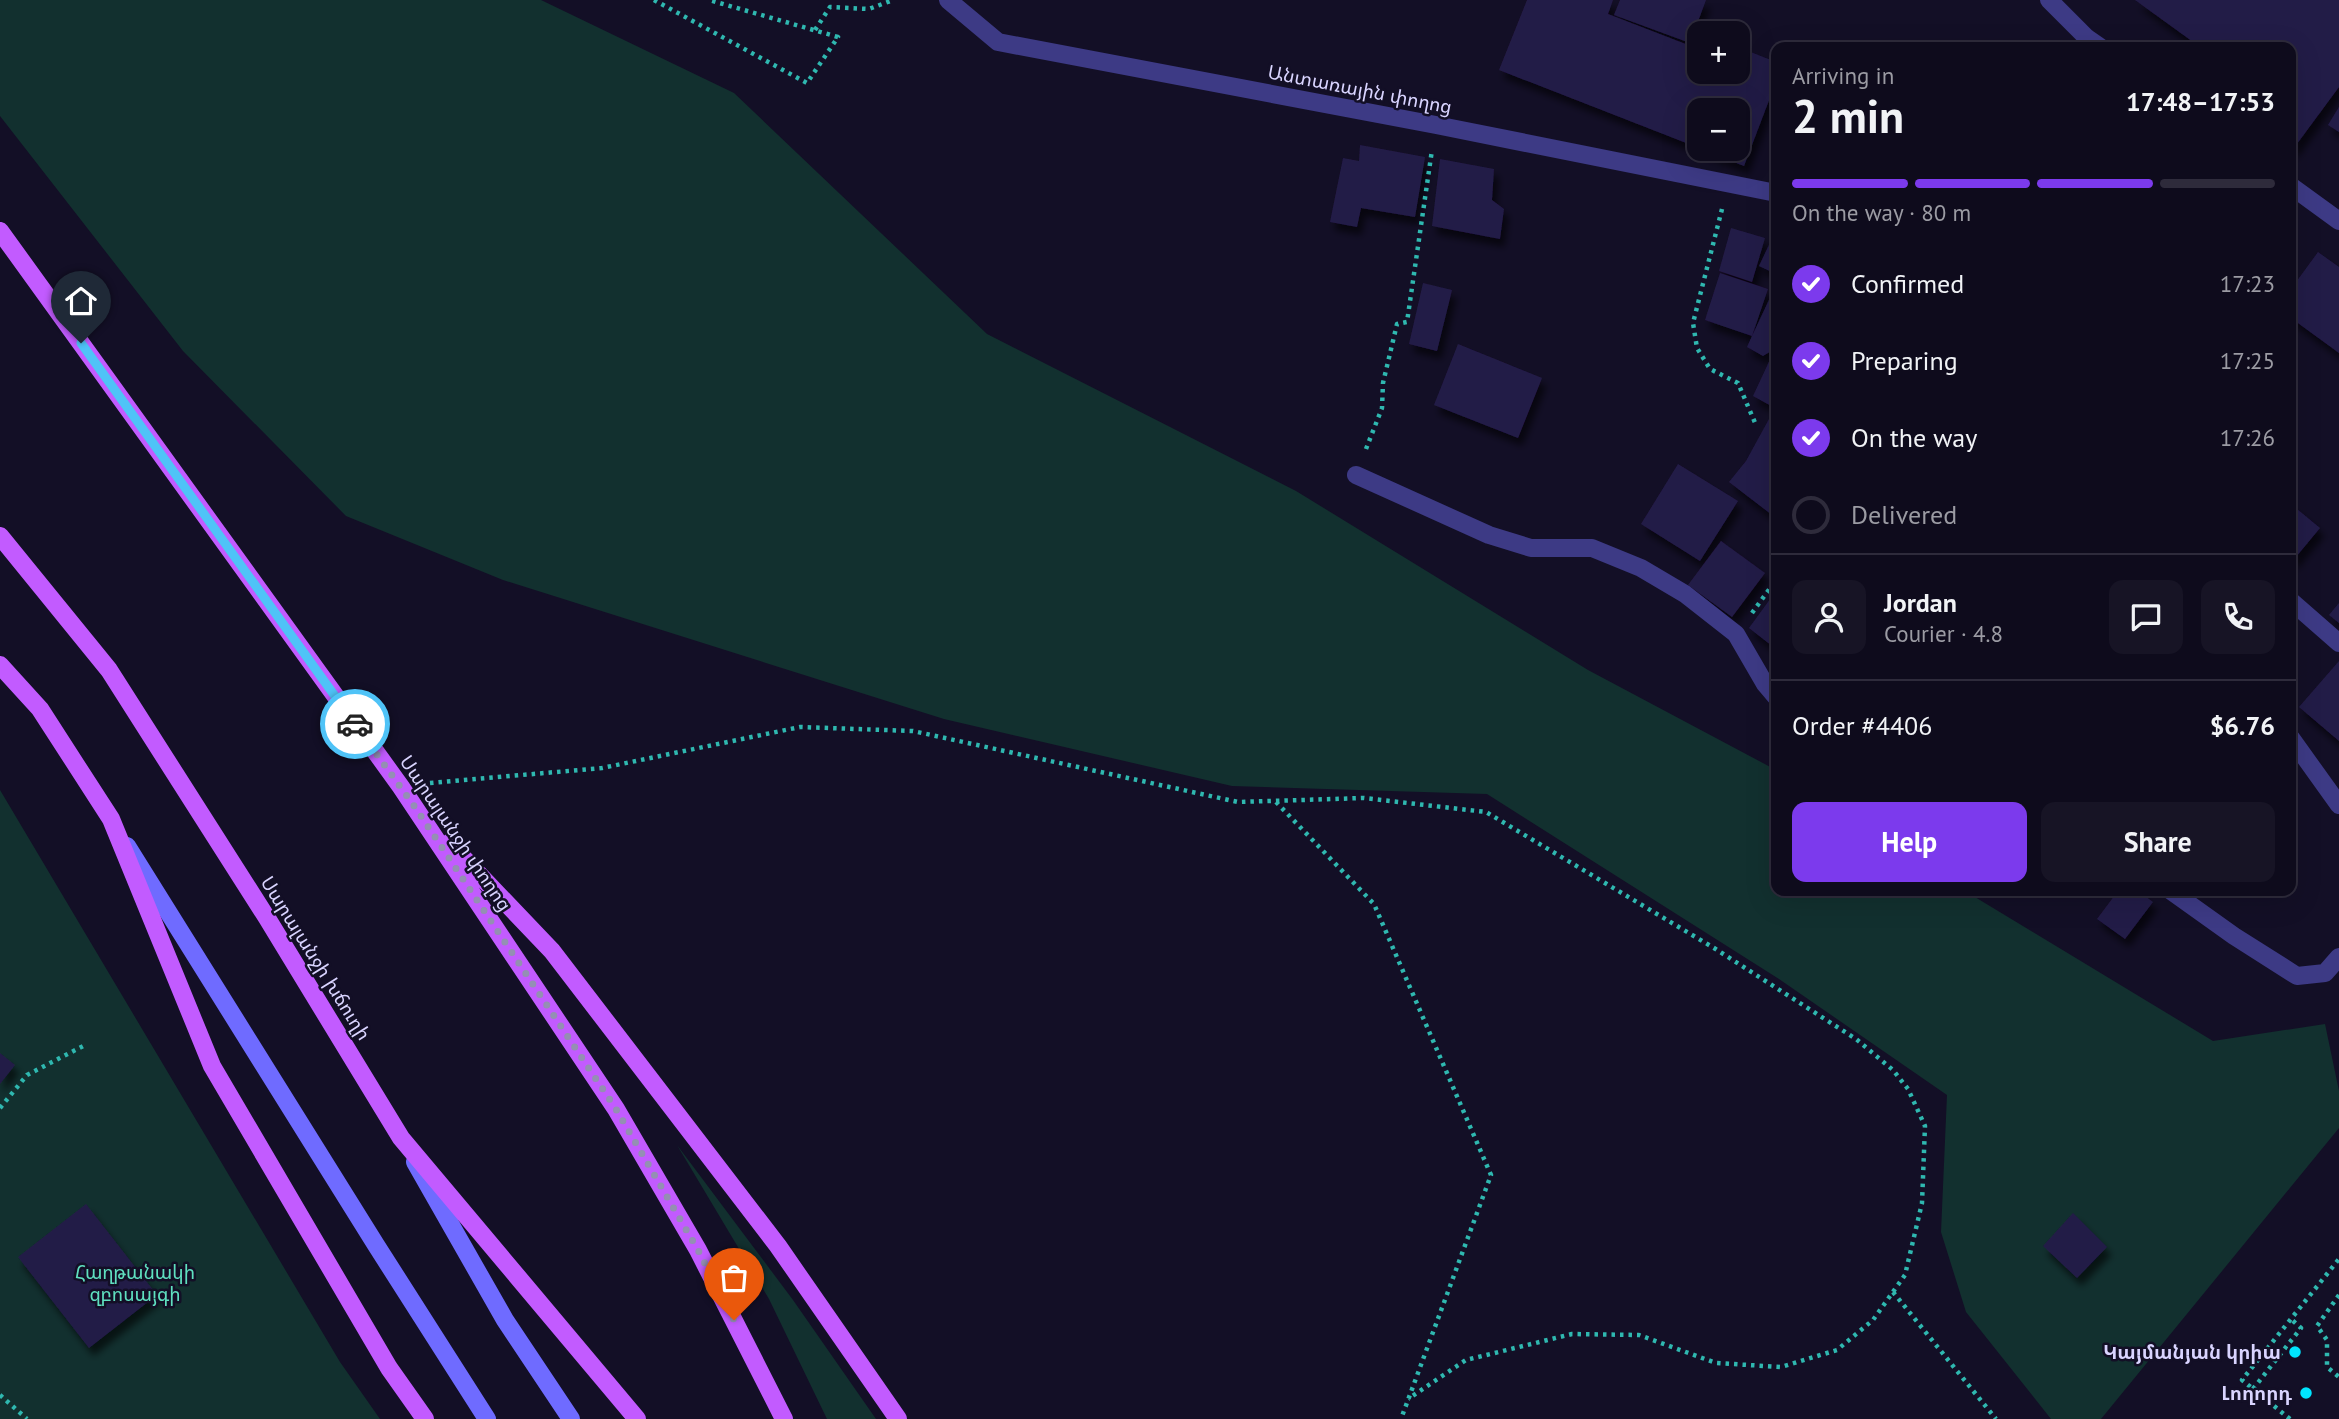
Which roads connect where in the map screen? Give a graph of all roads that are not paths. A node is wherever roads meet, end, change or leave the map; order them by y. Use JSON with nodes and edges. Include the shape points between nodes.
{"nodes":[{"id":1,"x":948,"y":0,"type":"edge"},
{"id":2,"x":2049,"y":0,"type":"edge"},
{"id":3,"x":2093,"y":42,"type":"edge"},
{"id":4,"x":2296,"y":190,"type":"edge"},
{"id":5,"x":1771,"y":192,"type":"edge"},
{"id":6,"x":2339,"y":221,"type":"edge"},
{"id":7,"x":0,"y":231,"type":"edge"},
{"id":8,"x":1356,"y":475,"type":"road end"},
{"id":9,"x":0,"y":536,"type":"edge"},
{"id":10,"x":2296,"y":605,"type":"edge"},
{"id":11,"x":2339,"y":643,"type":"edge"},
{"id":12,"x":0,"y":665,"type":"edge"},
{"id":13,"x":1771,"y":691,"type":"edge"},
{"id":14,"x":2296,"y":745,"type":"edge"},
{"id":15,"x":2339,"y":805,"type":"edge"},
{"id":16,"x":417,"y":810,"type":"junction"},
{"id":17,"x":111,"y":819,"type":"junction"},
{"id":18,"x":2178,"y":896,"type":"edge"},
{"id":19,"x":2339,"y":957,"type":"edge"},
{"id":20,"x":401,"y":1138,"type":"junction"},
{"id":21,"x":425,"y":1419,"type":"edge"},
{"id":22,"x":487,"y":1419,"type":"edge"},
{"id":23,"x":571,"y":1419,"type":"edge"},
{"id":24,"x":637,"y":1419,"type":"edge"},
{"id":25,"x":784,"y":1419,"type":"edge"},
{"id":26,"x":898,"y":1419,"type":"edge"}],
"edges":[{"from":1,"to":5,"type":"street","name":"Անտառային փողոց","via":[[998,42]]},
{"from":2,"to":3,"type":"street"},
{"from":4,"to":6,"type":"street"},
{"from":7,"to":16,"type":"main road","name":"Սարալանջի փողոց"},
{"from":8,"to":13,"type":"street","via":[[1489,535],[1531,548],[1592,548],[1641,568],[1685,594],[1736,634]]},
{"from":9,"to":20,"type":"main road","name":"Սարալանջի խճուղի","via":[[109,670]]},
{"from":10,"to":11,"type":"street"},
{"from":12,"to":17,"type":"main road","via":[[40,709]]},
{"from":14,"to":15,"type":"street"},
{"from":16,"to":25,"type":"main road","name":"Սարալանջի փողոց","via":[[616,1109],[698,1250]]},
{"from":16,"to":26,"type":"main road","via":[[552,951],[778,1246]]},
{"from":17,"to":21,"type":"main road","via":[[212,1066],[389,1368]]},
{"from":17,"to":22,"type":"main road"},
{"from":18,"to":19,"type":"street","via":[[2297,976],[2325,973]]},
{"from":20,"to":23,"type":"main road","name":"Սարալանջի խճուղի","via":[[505,1320]]},
{"from":20,"to":24,"type":"main road"}]}
